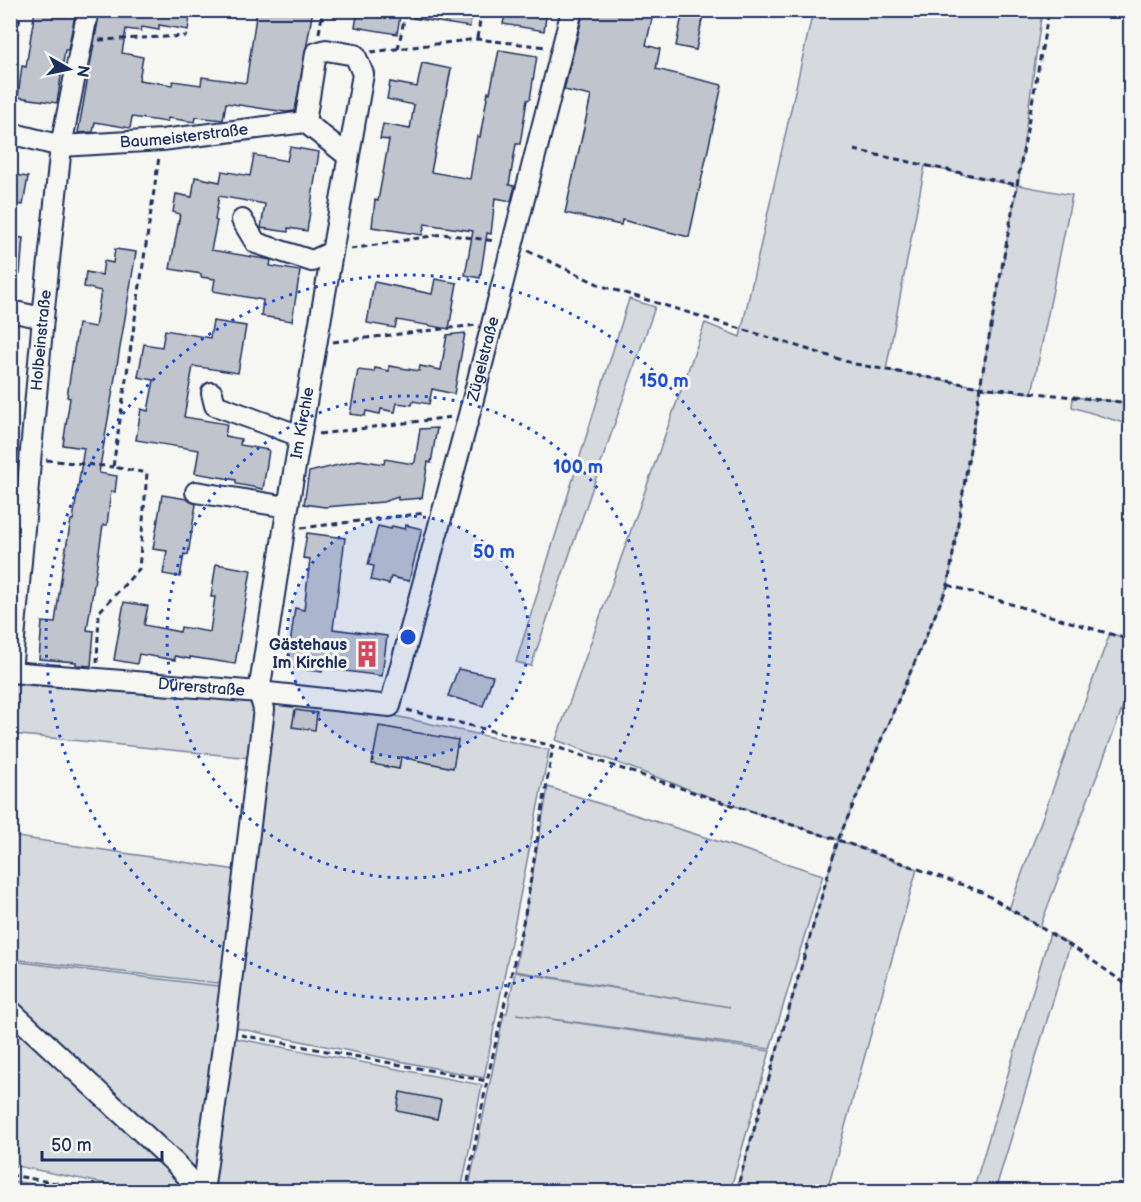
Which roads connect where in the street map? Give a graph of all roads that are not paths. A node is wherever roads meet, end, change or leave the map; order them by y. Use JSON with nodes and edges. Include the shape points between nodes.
{"nodes":[{"id":1,"x":88,"y":10,"type":"edge"},
{"id":2,"x":572,"y":10,"type":"edge"},
{"id":3,"x":305,"y":122,"type":"junction"},
{"id":4,"x":10,"y":133,"type":"edge"},
{"id":5,"x":61,"y":146,"type":"junction"},
{"id":6,"x":348,"y":156,"type":"junction"},
{"id":7,"x":242,"y":220,"type":"dead end"},
{"id":8,"x":332,"y":252,"type":"junction"},
{"id":9,"x":10,"y":311,"type":"edge"},
{"id":10,"x":43,"y":318,"type":"junction"},
{"id":11,"x":212,"y":393,"type":"dead end"},
{"id":12,"x":300,"y":436,"type":"junction"},
{"id":13,"x":196,"y":492,"type":"dead end"},
{"id":14,"x":19,"y":494,"type":"edge"},
{"id":15,"x":287,"y":507,"type":"junction"},
{"id":16,"x":11,"y":672,"type":"edge"},
{"id":17,"x":259,"y":692,"type":"junction"},
{"id":18,"x":390,"y":706,"type":"joint"},
{"id":19,"x":10,"y":1010,"type":"edge"},
{"id":20,"x":203,"y":1191,"type":"edge"}],
"edges":[{"from":1,"to":5,"type":"street","name":"Holbeinstraße"},
{"from":2,"to":18,"type":"street","name":"Zügelstraße"},
{"from":3,"to":5,"type":"street","name":"Baumeisterstraße","via":[[162,140]]},
{"from":3,"to":6,"type":"street"},
{"from":3,"to":6,"type":"street","name":"Im Kirchle","via":[[316,53],[326,50],[355,56],[363,74]]},
{"from":4,"to":5,"type":"street","name":"Baumeisterstraße"},
{"from":5,"to":10,"type":"street","name":"Holbeinstraße"},
{"from":6,"to":8,"type":"street","name":"Im Kirchle"},
{"from":7,"to":8,"type":"street","via":[[256,243],[312,261]]},
{"from":8,"to":12,"type":"street","name":"Im Kirchle"},
{"from":9,"to":10,"type":"street"},
{"from":10,"to":14,"type":"street","name":"Holbeinstraße","via":[[32,458]]},
{"from":11,"to":12,"type":"street","via":[[215,405]]},
{"from":12,"to":15,"type":"street","name":"Im Kirchle"},
{"from":13,"to":15,"type":"street"},
{"from":14,"to":16,"type":"street","name":"Holbeinstraße"},
{"from":15,"to":17,"type":"street","name":"Im Kirchle"},
{"from":16,"to":17,"type":"street","name":"Dürerstraße"},
{"from":17,"to":18,"type":"street","name":"Dürerstraße"},
{"from":17,"to":20,"type":"street","name":"Im Kirchle","via":[[264,709]]},
{"from":19,"to":20,"type":"street"}]}
